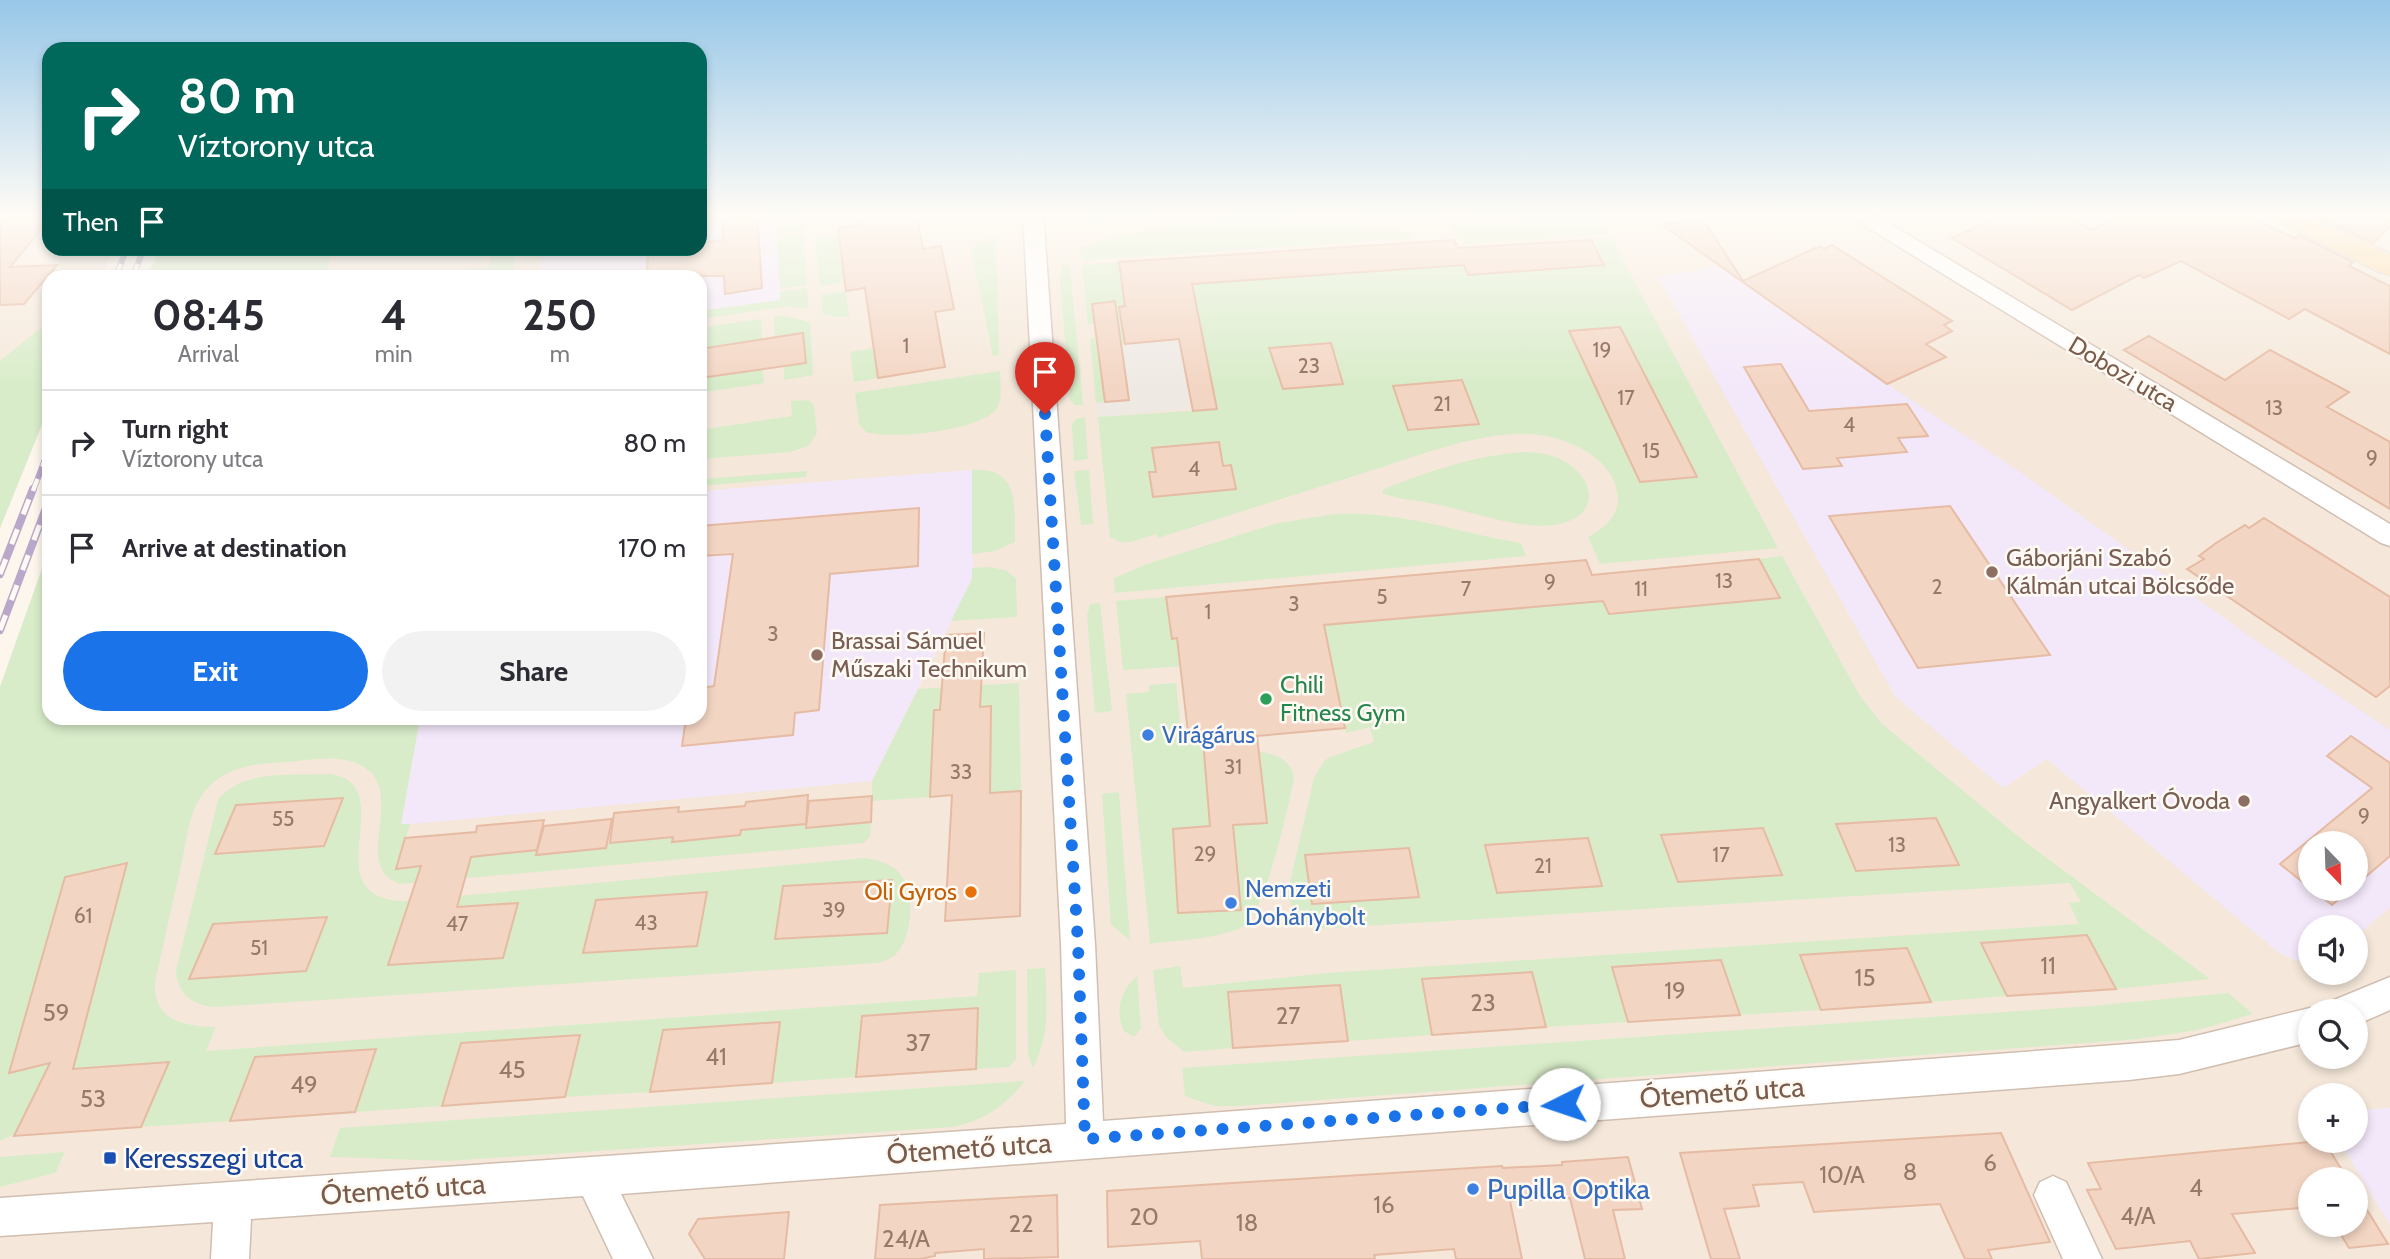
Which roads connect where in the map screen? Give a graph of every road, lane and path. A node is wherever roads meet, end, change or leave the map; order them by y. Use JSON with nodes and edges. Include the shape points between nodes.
{"nodes":[{"id":1,"x":1037,"y":271,"type":"edge"},
{"id":2,"x":1953,"y":271,"type":"edge"},
{"id":3,"x":2390,"y":537,"type":"edge"},
{"id":4,"x":2390,"y":993,"type":"edge"},
{"id":5,"x":2368,"y":1002,"type":"edge"},
{"id":6,"x":2298,"y":1028,"type":"edge"},
{"id":7,"x":1085,"y":1139,"type":"junction"},
{"id":8,"x":593,"y":1177,"type":"junction"},
{"id":9,"x":2053,"y":1195,"type":"dead end"},
{"id":10,"x":233,"y":1200,"type":"junction"},
{"id":11,"x":0,"y":1217,"type":"edge"},
{"id":12,"x":230,"y":1259,"type":"edge"},
{"id":13,"x":634,"y":1259,"type":"edge"},
{"id":14,"x":2083,"y":1259,"type":"edge"}],
"edges":[{"from":1,"to":7,"type":"street","via":[[1079,956]]},
{"from":2,"to":3,"type":"street","name":"Dobozi utca"},
{"from":4,"to":5,"type":"street"},
{"from":6,"to":7,"type":"street","name":"Ótemető utca","via":[[2179,1057],[2129,1062]]},
{"from":7,"to":8,"type":"street","name":"Ótemető utca"},
{"from":8,"to":10,"type":"street","name":"Ótemető utca"},
{"from":8,"to":13,"type":"street"},
{"from":9,"to":14,"type":"street"},
{"from":10,"to":11,"type":"street","name":"Ótemető utca"},
{"from":10,"to":12,"type":"street"}]}
